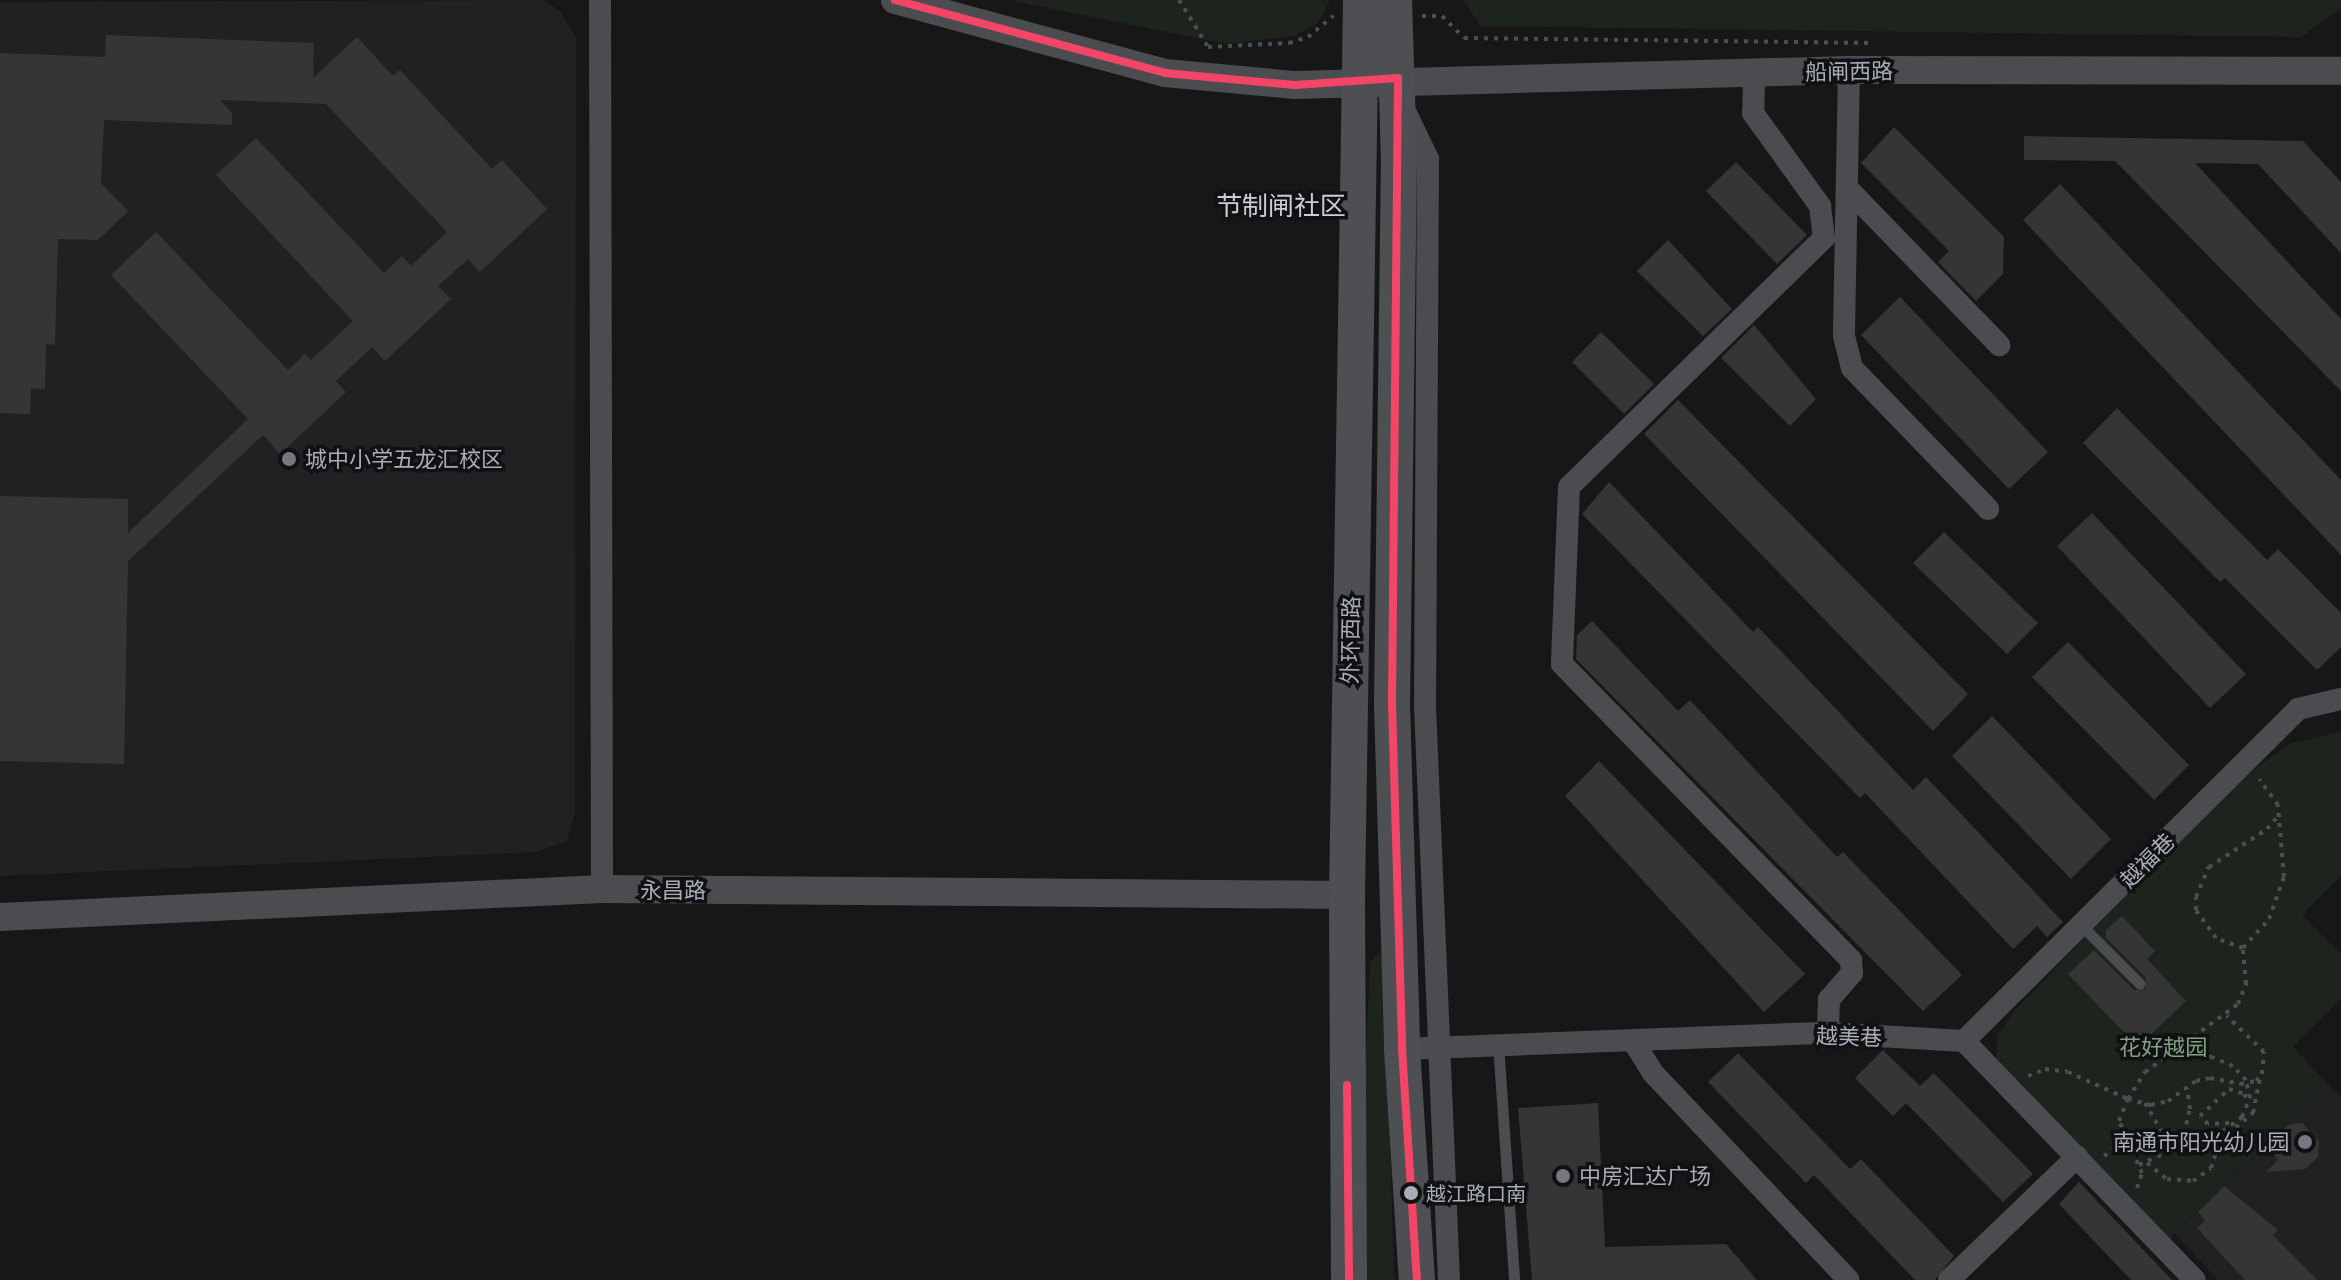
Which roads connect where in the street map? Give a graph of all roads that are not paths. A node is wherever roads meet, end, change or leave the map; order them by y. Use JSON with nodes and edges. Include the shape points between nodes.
{"nodes":[{"id":1,"x":600,"y":0,"type":"edge"},
{"id":2,"x":895,"y":0,"type":"edge"},
{"id":3,"x":1377,"y":8,"type":"edge"},
{"id":4,"x":1849,"y":70,"type":"junction"},
{"id":5,"x":2341,"y":71,"type":"edge"},
{"id":6,"x":1754,"y":74,"type":"junction"},
{"id":7,"x":1357,"y":82,"type":"junction"},
{"id":8,"x":1398,"y":87,"type":"junction"},
{"id":9,"x":1847,"y":188,"type":"junction"},
{"id":10,"x":1999,"y":345,"type":"dead end"},
{"id":11,"x":1988,"y":509,"type":"dead end"},
{"id":12,"x":2341,"y":699,"type":"edge"},
{"id":13,"x":602,"y":889,"type":"junction"},
{"id":14,"x":1347,"y":895,"type":"junction"},
{"id":15,"x":0,"y":917,"type":"edge"},
{"id":16,"x":2081,"y":925,"type":"junction"},
{"id":17,"x":2140,"y":984,"type":"dead end"},
{"id":18,"x":1828,"y":1033,"type":"junction"},
{"id":19,"x":1633,"y":1041,"type":"junction"},
{"id":20,"x":1964,"y":1041,"type":"junction"},
{"id":21,"x":1498,"y":1043,"type":"junction"},
{"id":22,"x":1440,"y":1047,"type":"junction"},
{"id":23,"x":1402,"y":1049,"type":"junction"},
{"id":24,"x":2087,"y":1160,"type":"junction"},
{"id":25,"x":1349,"y":1280,"type":"edge"},
{"id":26,"x":1417,"y":1280,"type":"edge"},
{"id":27,"x":1449,"y":1280,"type":"edge"},
{"id":28,"x":1514,"y":1280,"type":"edge"},
{"id":29,"x":1849,"y":1280,"type":"edge"},
{"id":30,"x":1949,"y":1280,"type":"edge"},
{"id":31,"x":2195,"y":1280,"type":"edge"}],
"edges":[{"from":1,"to":13,"type":"street"},
{"from":2,"to":7,"type":"street","name":"船闸西路","via":[[1165,73],[1295,85]]},
{"from":3,"to":7,"type":"main road","name":"外环西路"},
{"from":3,"to":8,"type":"main road","name":"外环西路"},
{"from":4,"to":5,"type":"street","name":"船闸西路"},
{"from":4,"to":6,"type":"street","name":"船闸西路"},
{"from":4,"to":9,"type":"street"},
{"from":6,"to":8,"type":"street","name":"船闸西路"},
{"from":6,"to":18,"type":"street","via":[[1753,113],[1820,206],[1824,238],[1569,487],[1562,664],[1851,960],[1852,973],[1829,999]]},
{"from":7,"to":8,"type":"street","name":"船闸西路"},
{"from":7,"to":14,"type":"main road","name":"外环西路"},
{"from":8,"to":22,"type":"street","via":[[1428,159],[1426,721]]},
{"from":8,"to":23,"type":"main road","name":"外环西路","via":[[1392,704]]},
{"from":9,"to":10,"type":"street"},
{"from":9,"to":11,"type":"street","via":[[1844,336],[1852,368]]},
{"from":12,"to":16,"type":"street","name":"越福巷","via":[[2298,709]]},
{"from":13,"to":14,"type":"street","name":"永昌路"},
{"from":13,"to":15,"type":"street","name":"永昌路"},
{"from":14,"to":25,"type":"main road","name":"外环西路"},
{"from":16,"to":17,"type":"lane"},
{"from":16,"to":20,"type":"street","name":"越福巷"},
{"from":18,"to":19,"type":"street","name":"越美巷"},
{"from":18,"to":20,"type":"street","name":"越美巷"},
{"from":19,"to":21,"type":"street","name":"越美巷"},
{"from":19,"to":29,"type":"street","via":[[1652,1072]]},
{"from":20,"to":24,"type":"street"},
{"from":21,"to":22,"type":"street","name":"越美巷"},
{"from":21,"to":28,"type":"lane"},
{"from":22,"to":23,"type":"street","name":"越美巷"},
{"from":22,"to":27,"type":"street"},
{"from":23,"to":26,"type":"main road","name":"外环西路"},
{"from":24,"to":30,"type":"street"},
{"from":24,"to":31,"type":"street"}]}
